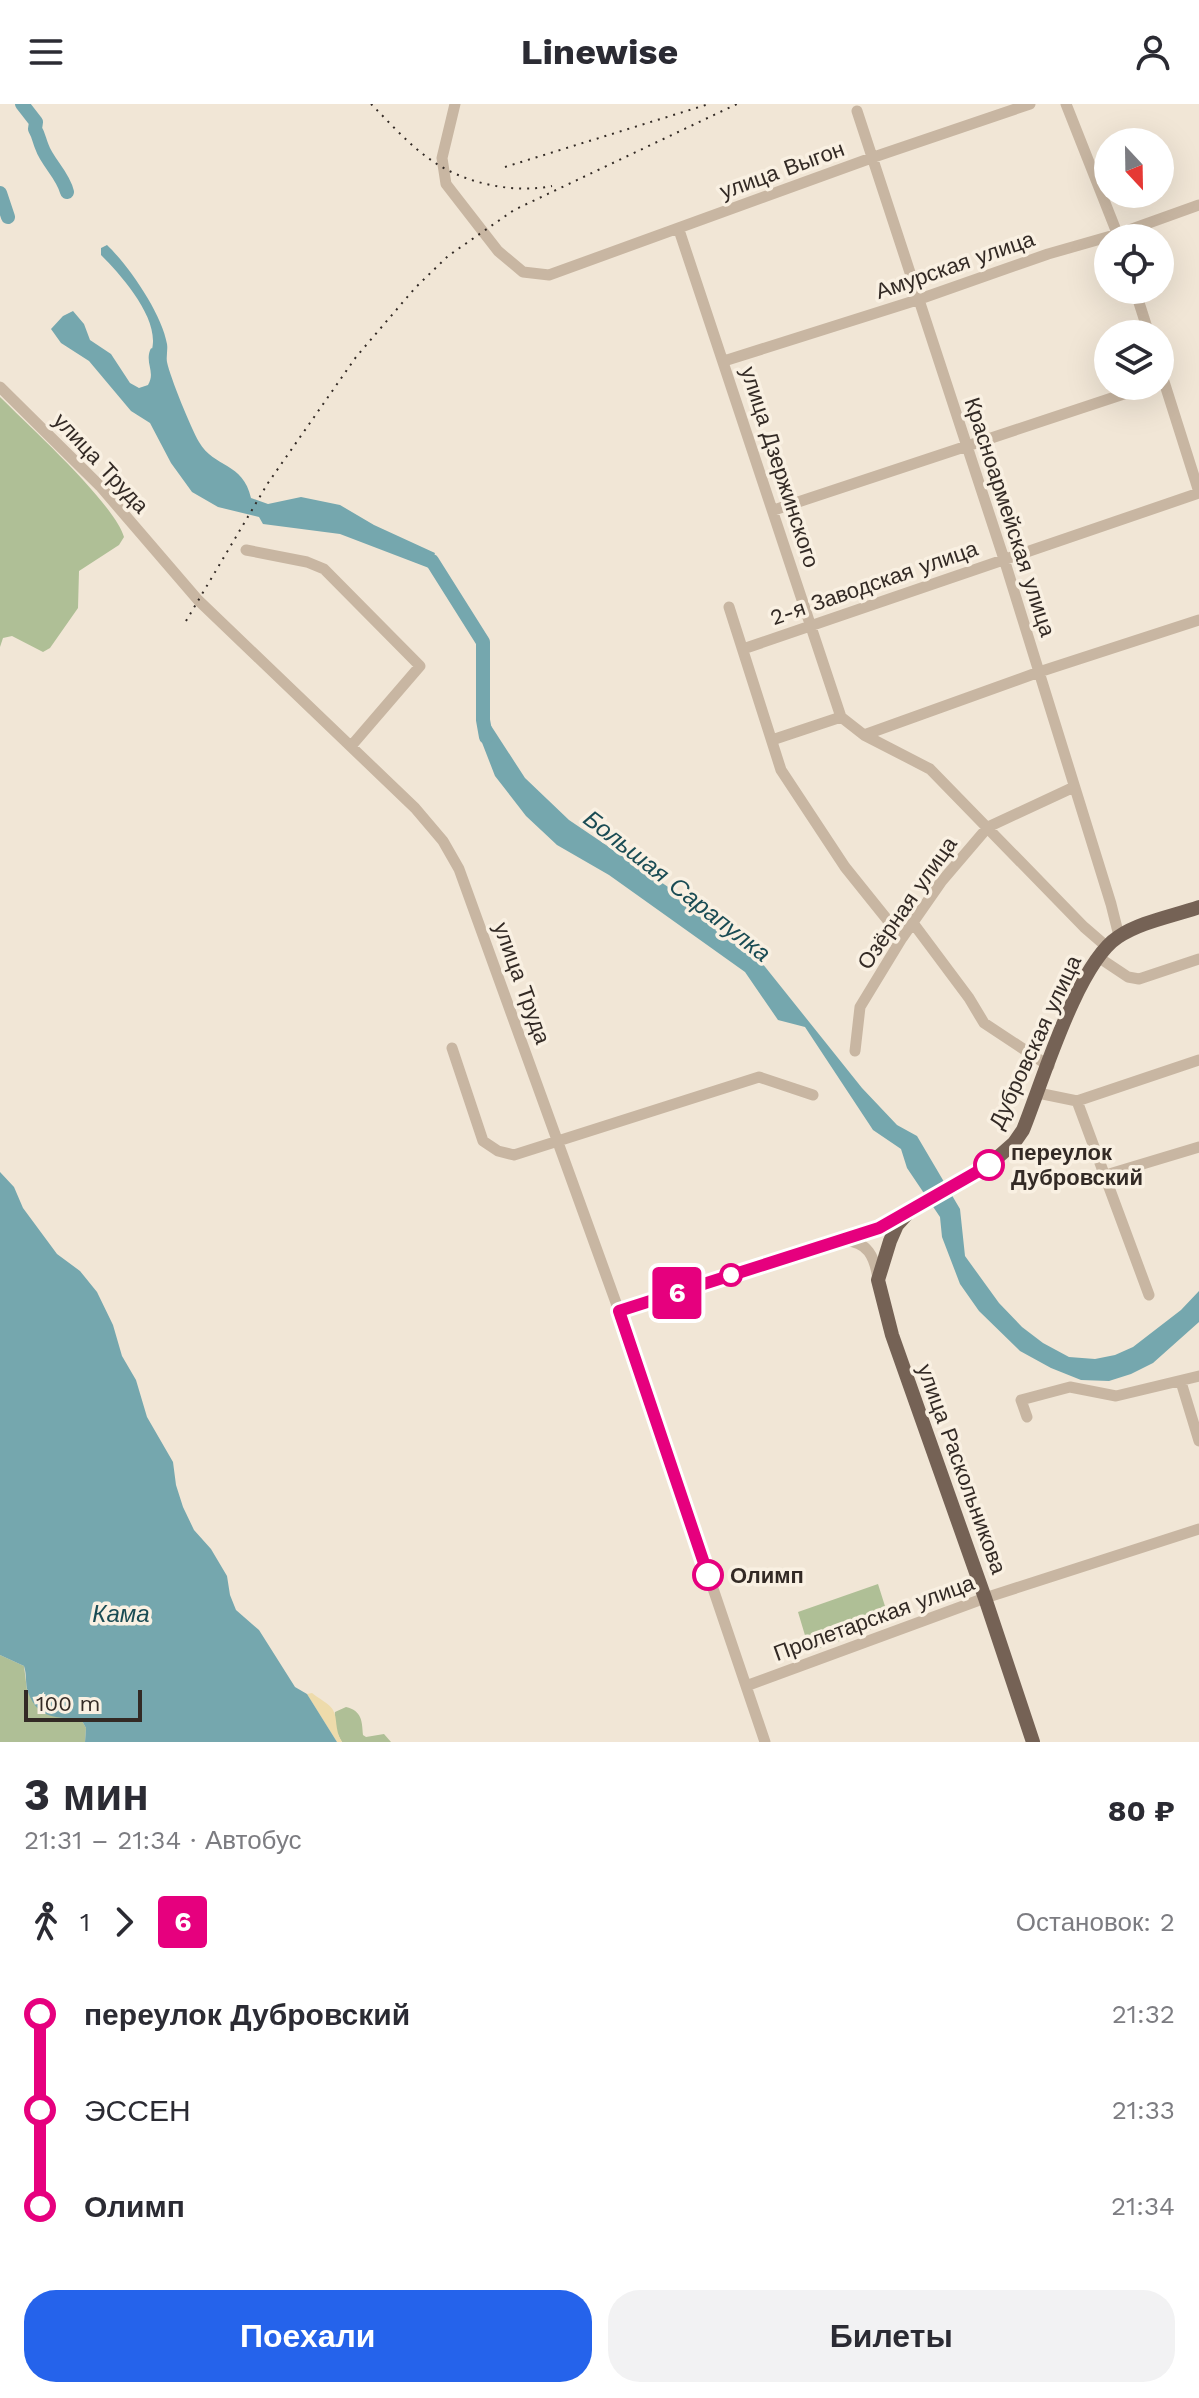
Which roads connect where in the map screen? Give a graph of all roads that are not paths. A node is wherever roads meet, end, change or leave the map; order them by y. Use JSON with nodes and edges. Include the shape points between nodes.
{"nodes":[{"id":1,"x":455,"y":104,"type":"edge"},
{"id":2,"x":1030,"y":104,"type":"edge"},
{"id":3,"x":1066,"y":104,"type":"edge"},
{"id":4,"x":857,"y":111,"type":"dead end"},
{"id":5,"x":874,"y":157,"type":"junction"},
{"id":6,"x":1199,"y":205,"type":"edge"},
{"id":7,"x":1113,"y":224,"type":"edge"},
{"id":8,"x":1149,"y":224,"type":"edge"},
{"id":9,"x":679,"y":230,"type":"junction"},
{"id":10,"x":1094,"y":242,"type":"edge"},
{"id":11,"x":917,"y":300,"type":"junction"},
{"id":12,"x":724,"y":361,"type":"junction"},
{"id":13,"x":0,"y":387,"type":"edge"},
{"id":14,"x":1105,"y":400,"type":"edge"},
{"id":15,"x":1169,"y":400,"type":"edge"},
{"id":16,"x":966,"y":445,"type":"junction"},
{"id":17,"x":1199,"y":492,"type":"edge"},
{"id":18,"x":774,"y":510,"type":"junction"},
{"id":19,"x":246,"y":550,"type":"dead end"},
{"id":20,"x":1004,"y":559,"type":"junction"},
{"id":21,"x":729,"y":607,"type":"dead end"},
{"id":22,"x":1199,"y":620,"type":"edge"},
{"id":23,"x":809,"y":626,"type":"junction"},
{"id":24,"x":743,"y":649,"type":"junction"},
{"id":25,"x":1039,"y":672,"type":"junction"},
{"id":26,"x":841,"y":717,"type":"junction"},
{"id":27,"x":864,"y":735,"type":"junction"},
{"id":28,"x":772,"y":740,"type":"junction"},
{"id":29,"x":352,"y":745,"type":"junction"},
{"id":30,"x":1074,"y":787,"type":"junction"},
{"id":31,"x":988,"y":827,"type":"junction"},
{"id":32,"x":1199,"y":907,"type":"edge"},
{"id":33,"x":913,"y":923,"type":"junction"},
{"id":34,"x":1119,"y":936,"type":"junction"},
{"id":35,"x":902,"y":938,"type":"junction"},
{"id":36,"x":1102,"y":952,"type":"junction"},
{"id":37,"x":1199,"y":959,"type":"edge"},
{"id":38,"x":452,"y":1048,"type":"dead end"},
{"id":39,"x":855,"y":1051,"type":"dead end"},
{"id":40,"x":1199,"y":1060,"type":"edge"},
{"id":41,"x":1049,"y":1066,"type":"junction"},
{"id":42,"x":1038,"y":1093,"type":"junction"},
{"id":43,"x":813,"y":1095,"type":"dead end"},
{"id":44,"x":1077,"y":1101,"type":"junction"},
{"id":45,"x":557,"y":1139,"type":"junction"},
{"id":46,"x":1199,"y":1147,"type":"edge"},
{"id":47,"x":1106,"y":1175,"type":"junction"},
{"id":48,"x":912,"y":1210,"type":"junction"},
{"id":49,"x":839,"y":1241,"type":"junction"},
{"id":50,"x":878,"y":1280,"type":"junction"},
{"id":51,"x":1149,"y":1295,"type":"dead end"},
{"id":52,"x":619,"y":1311,"type":"junction"},
{"id":53,"x":1199,"y":1376,"type":"edge"},
{"id":54,"x":1181,"y":1382,"type":"junction"},
{"id":55,"x":1027,"y":1417,"type":"dead end"},
{"id":56,"x":1199,"y":1441,"type":"edge"},
{"id":57,"x":1199,"y":1529,"type":"edge"},
{"id":58,"x":985,"y":1598,"type":"junction"},
{"id":59,"x":746,"y":1686,"type":"junction"},
{"id":60,"x":765,"y":1742,"type":"edge"},
{"id":61,"x":1033,"y":1742,"type":"edge"}],
"edges":[{"from":1,"to":9,"type":"street","name":"улица Выгон","via":[[442,158],[446,184],[498,251],[523,272],[549,275]]},
{"from":2,"to":5,"type":"street","name":"улица Выгон"},
{"from":3,"to":7,"type":"street"},
{"from":4,"to":5,"type":"street","name":"Красноармейская улица"},
{"from":5,"to":9,"type":"street","name":"улица Выгон"},
{"from":5,"to":11,"type":"street","name":"Красноармейская улица"},
{"from":6,"to":8,"type":"street","name":"Амурская улица"},
{"from":9,"to":12,"type":"street","name":"улица Дзержинского"},
{"from":10,"to":11,"type":"street","name":"Амурская улица"},
{"from":11,"to":12,"type":"street","name":"Амурская улица"},
{"from":11,"to":16,"type":"street","name":"Красноармейская улица"},
{"from":12,"to":18,"type":"street","name":"улица Дзержинского"},
{"from":13,"to":29,"type":"street","name":"улица Труда","via":[[100,486],[198,600]]},
{"from":14,"to":16,"type":"street"},
{"from":15,"to":17,"type":"street"},
{"from":16,"to":18,"type":"street"},
{"from":16,"to":20,"type":"street","name":"Красноармейская улица"},
{"from":17,"to":20,"type":"street","name":"2-я Заводская улица"},
{"from":18,"to":23,"type":"street","name":"улица Дзержинского"},
{"from":19,"to":29,"type":"street","via":[[324,569],[420,666]]},
{"from":20,"to":23,"type":"street","name":"2-я Заводская улица"},
{"from":20,"to":25,"type":"street","name":"Красноармейская улица"},
{"from":21,"to":24,"type":"street"},
{"from":22,"to":25,"type":"street"},
{"from":23,"to":24,"type":"street","name":"2-я Заводская улица"},
{"from":23,"to":26,"type":"street","name":"улица Дзержинского"},
{"from":24,"to":28,"type":"street"},
{"from":25,"to":27,"type":"street"},
{"from":25,"to":30,"type":"street","name":"Красноармейская улица"},
{"from":26,"to":27,"type":"street"},
{"from":26,"to":28,"type":"street"},
{"from":27,"to":31,"type":"street","via":[[930,769]]},
{"from":28,"to":35,"type":"street","via":[[781,770],[845,867]]},
{"from":29,"to":45,"type":"street","name":"улица Труда","via":[[415,808],[459,869]]},
{"from":30,"to":31,"type":"street","name":"Озёрная улица"},
{"from":30,"to":34,"type":"street","name":"Красноармейская улица"},
{"from":31,"to":33,"type":"street","name":"Озёрная улица"},
{"from":31,"to":36,"type":"street"},
{"from":32,"to":34,"type":"main road","name":"Дубровская улица"},
{"from":33,"to":35,"type":"street","name":"Озёрная улица"},
{"from":33,"to":41,"type":"street","via":[[984,1023]]},
{"from":34,"to":36,"type":"main road","name":"Дубровская улица"},
{"from":35,"to":39,"type":"street","name":"Озёрная улица","via":[[860,1007]]},
{"from":36,"to":37,"type":"street","via":[[1128,977],[1139,979]]},
{"from":36,"to":41,"type":"main road","name":"Дубровская улица"},
{"from":38,"to":45,"type":"street","via":[[483,1141],[514,1155]]},
{"from":40,"to":44,"type":"street"},
{"from":41,"to":42,"type":"main road","name":"Дубровская улица"},
{"from":42,"to":44,"type":"street"},
{"from":42,"to":48,"type":"main road","name":"Дубровская улица","via":[[1014,1143],[989,1165]]},
{"from":43,"to":45,"type":"street","via":[[759,1077]]},
{"from":44,"to":47,"type":"street"},
{"from":45,"to":52,"type":"street","name":"улица Труда"},
{"from":46,"to":47,"type":"street"},
{"from":47,"to":51,"type":"street"},
{"from":48,"to":49,"type":"street"},
{"from":48,"to":50,"type":"main road","via":[[897,1225]]},
{"from":49,"to":50,"type":"street","via":[[868,1249]]},
{"from":49,"to":52,"type":"street"},
{"from":50,"to":58,"type":"main road","name":"улица Раскольникова","via":[[892,1335]]},
{"from":52,"to":59,"type":"street","name":"улица Труда"},
{"from":53,"to":54,"type":"street"},
{"from":54,"to":55,"type":"street","via":[[1116,1396],[1070,1387],[1021,1400]]},
{"from":54,"to":56,"type":"street"},
{"from":57,"to":58,"type":"street","name":"Пролетарская улица"},
{"from":58,"to":59,"type":"street","name":"Пролетарская улица"},
{"from":58,"to":61,"type":"main road","name":"улица Раскольникова"},
{"from":59,"to":60,"type":"street","name":"улица Труда"}]}
